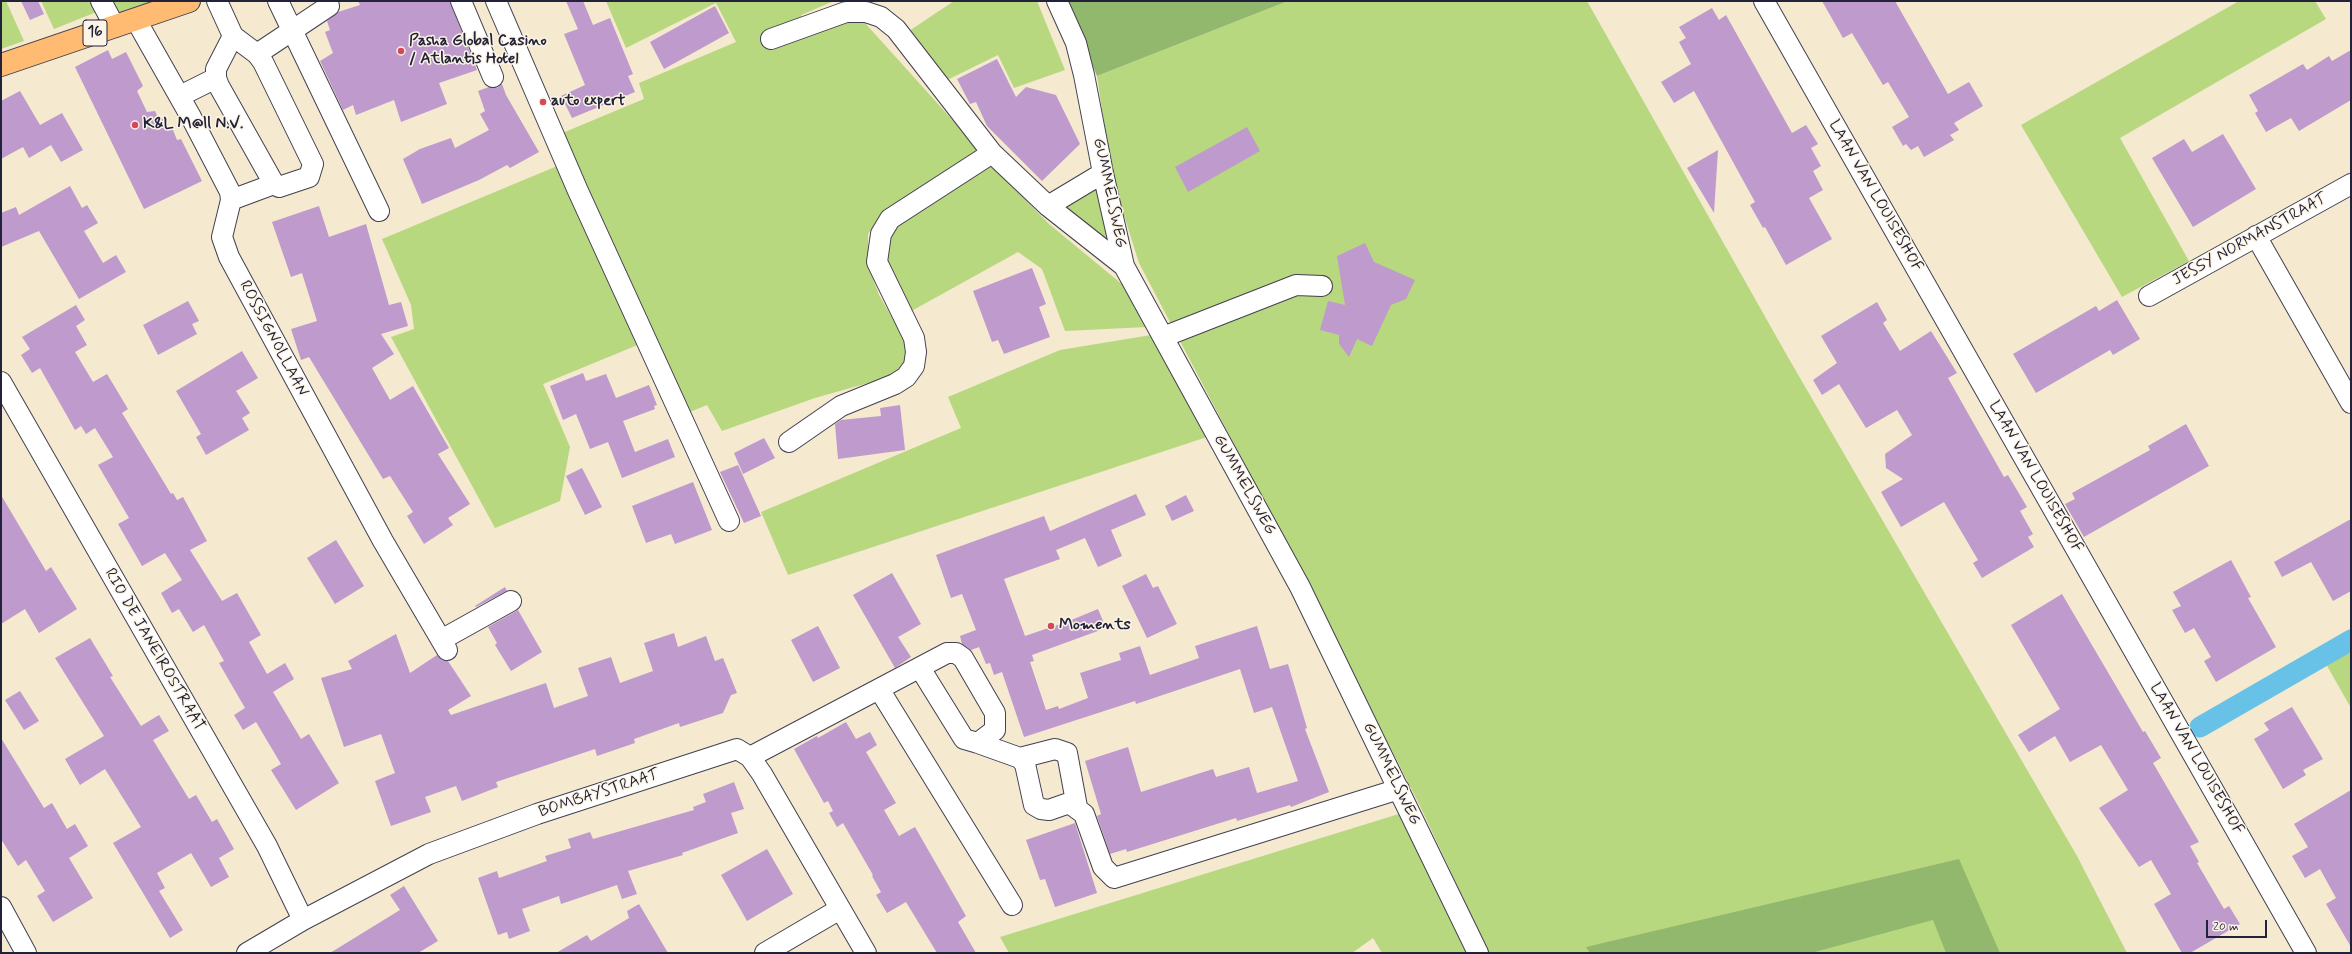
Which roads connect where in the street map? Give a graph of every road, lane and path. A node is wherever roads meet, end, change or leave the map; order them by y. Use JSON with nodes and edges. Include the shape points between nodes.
{"nodes":[{"id":1,"x":101,"y":1,"type":"edge"},
{"id":2,"x":189,"y":1,"type":"edge"},
{"id":3,"x":217,"y":1,"type":"edge"},
{"id":4,"x":278,"y":1,"type":"edge"},
{"id":5,"x":461,"y":1,"type":"edge"},
{"id":6,"x":496,"y":1,"type":"edge"},
{"id":7,"x":1057,"y":1,"type":"edge"},
{"id":8,"x":1764,"y":1,"type":"edge"},
{"id":9,"x":329,"y":3,"type":"edge"},
{"id":10,"x":136,"y":20,"type":"junction"},
{"id":11,"x":115,"y":27,"type":"junction"},
{"id":12,"x":292,"y":31,"type":"junction"},
{"id":13,"x":232,"y":36,"type":"junction"},
{"id":14,"x":771,"y":39,"type":"dead end"},
{"id":15,"x":257,"y":54,"type":"junction"},
{"id":16,"x":1,"y":66,"type":"edge"},
{"id":17,"x":493,"y":77,"type":"dead end"},
{"id":18,"x":216,"y":78,"type":"junction"},
{"id":19,"x":180,"y":96,"type":"junction"},
{"id":20,"x":992,"y":153,"type":"junction"},
{"id":21,"x":1103,"y":173,"type":"junction"},
{"id":22,"x":274,"y":184,"type":"junction"},
{"id":23,"x":2351,"y":184,"type":"edge"},
{"id":24,"x":231,"y":200,"type":"junction"},
{"id":25,"x":1048,"y":206,"type":"junction"},
{"id":26,"x":379,"y":211,"type":"dead end"},
{"id":27,"x":2256,"y":236,"type":"junction"},
{"id":28,"x":1124,"y":266,"type":"junction"},
{"id":29,"x":1322,"y":286,"type":"dead end"},
{"id":30,"x":2149,"y":296,"type":"dead end"},
{"id":31,"x":1163,"y":337,"type":"junction"},
{"id":32,"x":1,"y":382,"type":"edge"},
{"id":33,"x":2351,"y":403,"type":"edge"},
{"id":34,"x":790,"y":442,"type":"dead end"},
{"id":35,"x":729,"y":521,"type":"dead end"},
{"id":36,"x":511,"y":601,"type":"dead end"},
{"id":37,"x":920,"y":668,"type":"junction"},
{"id":38,"x":879,"y":689,"type":"junction"},
{"id":39,"x":978,"y":743,"type":"junction"},
{"id":40,"x":750,"y":757,"type":"junction"},
{"id":41,"x":1020,"y":758,"type":"junction"},
{"id":42,"x":1398,"y":789,"type":"junction"},
{"id":43,"x":1077,"y":807,"type":"junction"},
{"id":44,"x":1012,"y":905,"type":"dead end"},
{"id":45,"x":1,"y":907,"type":"edge"},
{"id":46,"x":840,"y":909,"type":"junction"},
{"id":47,"x":303,"y":920,"type":"junction"},
{"id":48,"x":26,"y":953,"type":"edge"},
{"id":49,"x":247,"y":953,"type":"edge"},
{"id":50,"x":765,"y":953,"type":"edge"},
{"id":51,"x":866,"y":953,"type":"edge"},
{"id":52,"x":1478,"y":953,"type":"edge"},
{"id":53,"x":2306,"y":953,"type":"edge"}],
"edges":[{"from":1,"to":11,"type":"street"},
{"from":2,"to":10,"type":"main road","number":"16"},
{"from":3,"to":13,"type":"street"},
{"from":4,"to":12,"type":"street"},
{"from":5,"to":17,"type":"street"},
{"from":6,"to":35,"type":"street","via":[[578,191]]},
{"from":7,"to":21,"type":"street","name":"GUMMELSWEG","via":[[1076,44]]},
{"from":8,"to":53,"type":"street","name":"LAAN VAN LOUISESHOF"},
{"from":9,"to":12,"type":"street"},
{"from":10,"to":11,"type":"main road","number":"16"},
{"from":10,"to":19,"type":"street"},
{"from":11,"to":16,"type":"main road","number":"16"},
{"from":12,"to":15,"type":"street"},
{"from":12,"to":26,"type":"street"},
{"from":13,"to":15,"type":"street"},
{"from":13,"to":18,"type":"street","via":[[216,69]]},
{"from":14,"to":20,"type":"street","via":[[846,12],[866,12],[880,17],[896,29]]},
{"from":15,"to":22,"type":"street","via":[[313,164],[309,177],[279,187]]},
{"from":18,"to":19,"type":"street"},
{"from":18,"to":22,"type":"street"},
{"from":19,"to":24,"type":"street","via":[[230,192]]},
{"from":20,"to":25,"type":"street"},
{"from":20,"to":34,"type":"street","via":[[890,219],[881,234],[877,262],[914,338],[914,366],[906,377],[895,384],[841,406]]},
{"from":21,"to":25,"type":"street"},
{"from":21,"to":28,"type":"street","name":"GUMMELSWEG"},
{"from":22,"to":24,"type":"street"},
{"from":23,"to":27,"type":"street","name":"JESSY NORMANSTRAAT"},
{"from":24,"to":36,"type":"street","name":"ROSSIGNOLLAAN","via":[[222,237],[225,248],[383,541],[444,644]]},
{"from":25,"to":28,"type":"street"},
{"from":27,"to":30,"type":"street","name":"JESSY NORMANSTRAAT"},
{"from":27,"to":33,"type":"street"},
{"from":28,"to":31,"type":"street","name":"GUMMELSWEG"},
{"from":29,"to":31,"type":"street","via":[[1296,285]]},
{"from":31,"to":42,"type":"street","name":"GUMMELSWEG","via":[[1300,588]]},
{"from":32,"to":47,"type":"street","name":"RIO DE JANEIROSTRAAT","via":[[267,846]]},
{"from":37,"to":38,"type":"street"},
{"from":37,"to":39,"type":"street","via":[[964,739]]},
{"from":37,"to":39,"type":"street","via":[[947,653],[956,653],[963,658],[995,713],[995,730]]},
{"from":38,"to":40,"type":"street"},
{"from":38,"to":44,"type":"street"},
{"from":39,"to":41,"type":"street"},
{"from":40,"to":46,"type":"street"},
{"from":40,"to":47,"type":"street","name":"BOMBAYSTRAAT","via":[[736,749],[536,814],[429,854]]},
{"from":41,"to":43,"type":"street","via":[[1025,764],[1034,805],[1049,810],[1069,803]]},
{"from":41,"to":43,"type":"street","via":[[1055,749],[1067,753]]},
{"from":42,"to":43,"type":"street","via":[[1114,878],[1103,867],[1084,814]]},
{"from":42,"to":52,"type":"street","name":"GUMMELSWEG"},
{"from":45,"to":48,"type":"street"},
{"from":46,"to":50,"type":"street"},
{"from":46,"to":51,"type":"street"},
{"from":47,"to":49,"type":"street","name":"BOMBAYSTRAAT"}]}
